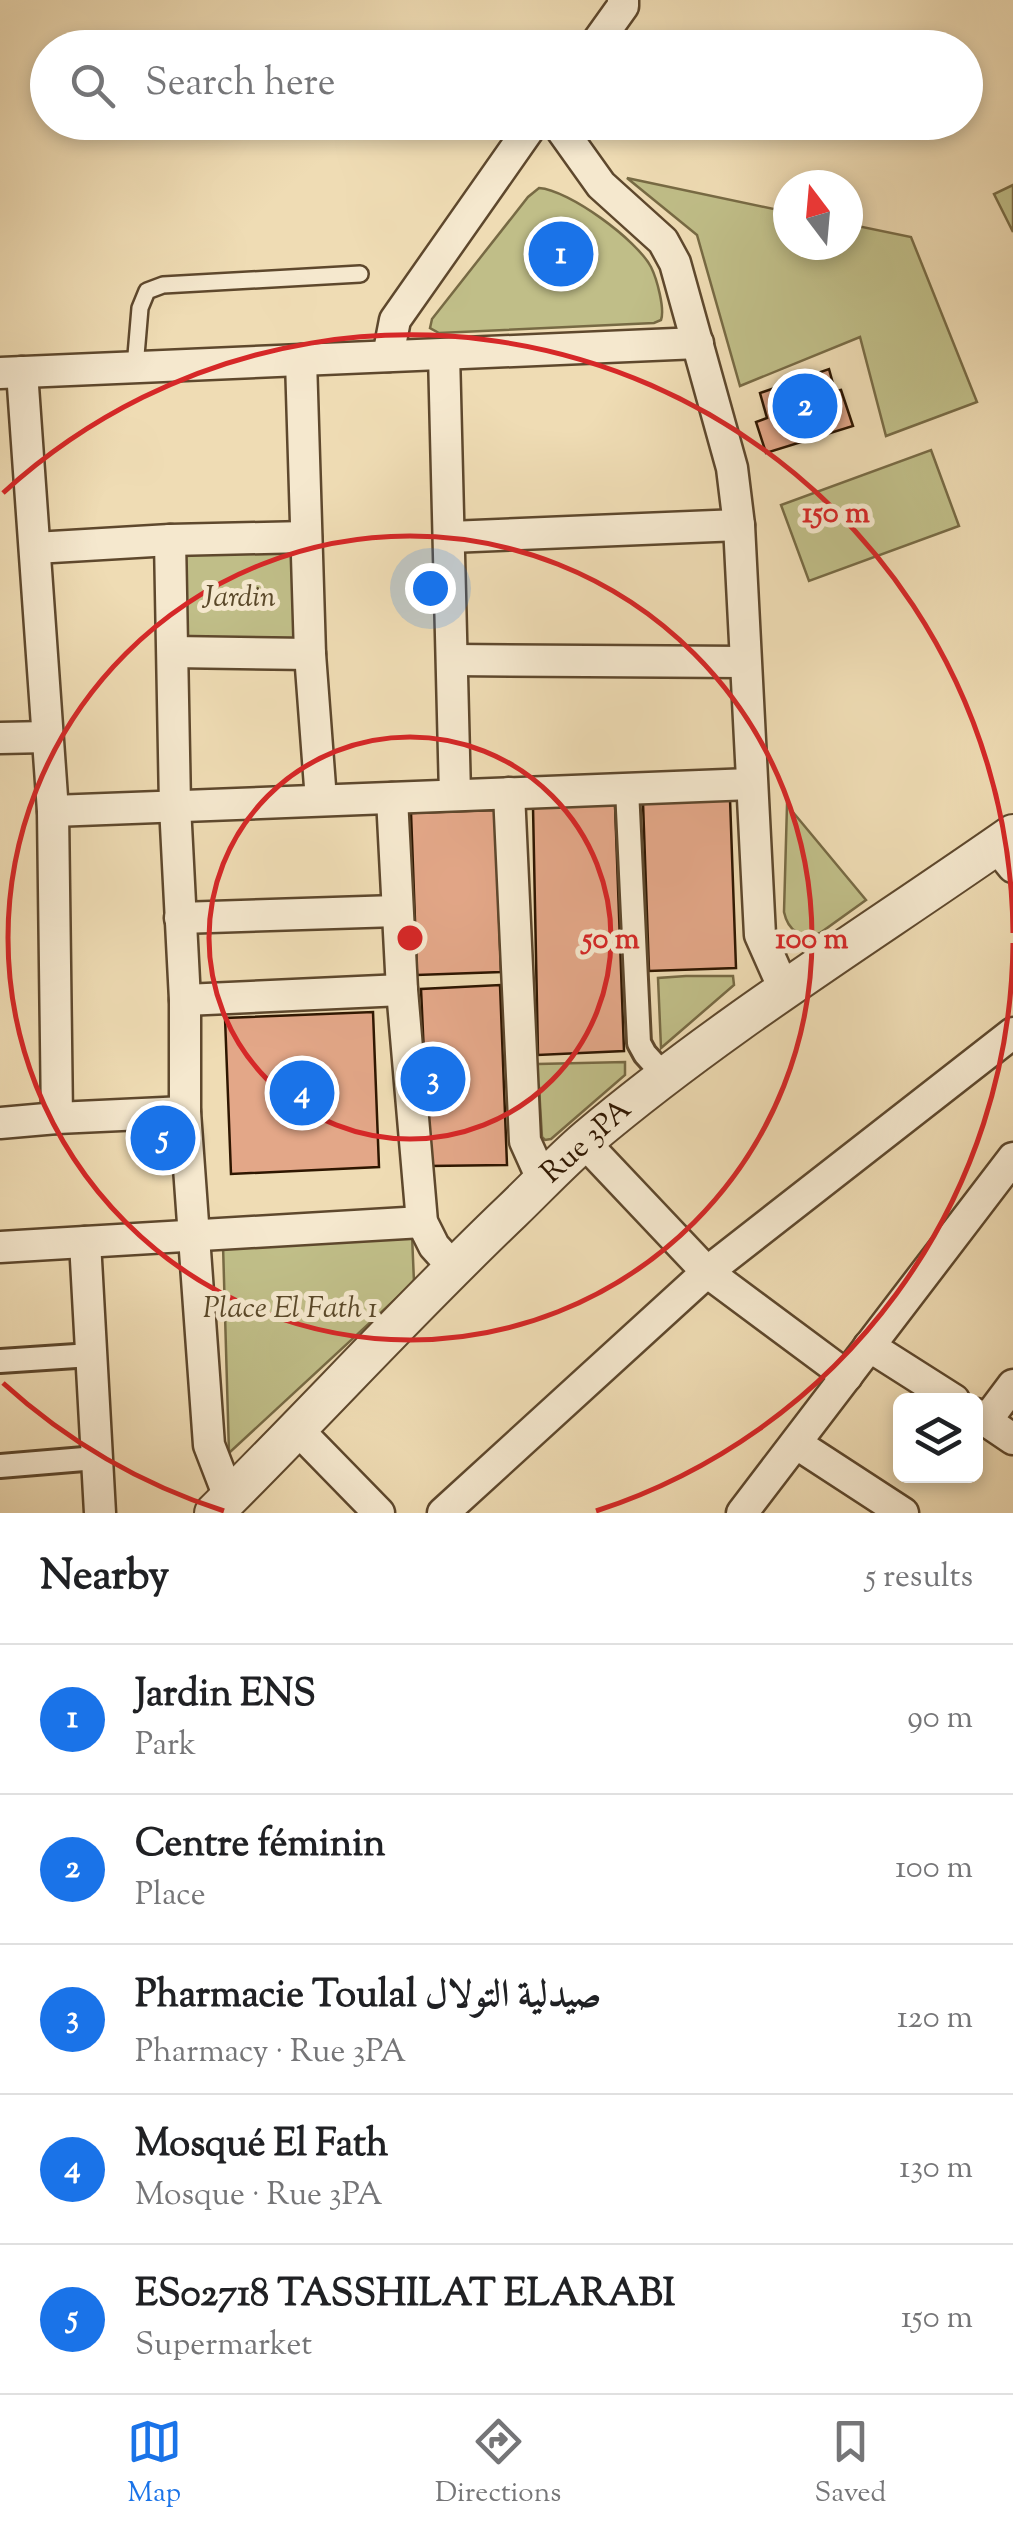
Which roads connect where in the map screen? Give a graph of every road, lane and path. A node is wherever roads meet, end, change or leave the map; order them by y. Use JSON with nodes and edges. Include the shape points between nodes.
{"nodes":[{"id":1,"x":623,"y":0,"type":"edge"},
{"id":2,"x":605,"y":30,"type":"edge"},
{"id":3,"x":521,"y":140,"type":"edge"},
{"id":4,"x":569,"y":140,"type":"edge"},
{"id":5,"x":360,"y":274,"type":"dead end"},
{"id":6,"x":698,"y":344,"type":"junction"},
{"id":7,"x":444,"y":354,"type":"junction"},
{"id":8,"x":388,"y":356,"type":"junction"},
{"id":9,"x":301,"y":360,"type":"junction"},
{"id":10,"x":135,"y":367,"type":"junction"},
{"id":11,"x":11,"y":372,"type":"edge"},
{"id":12,"x":739,"y":525,"type":"junction"},
{"id":13,"x":306,"y":536,"type":"junction"},
{"id":14,"x":450,"y":536,"type":"junction"},
{"id":15,"x":170,"y":540,"type":"junction"},
{"id":16,"x":34,"y":548,"type":"junction"},
{"id":17,"x":173,"y":652,"type":"junction"},
{"id":18,"x":310,"y":654,"type":"junction"},
{"id":19,"x":453,"y":660,"type":"junction"},
{"id":20,"x":744,"y":662,"type":"junction"},
{"id":21,"x":47,"y":737,"type":"junction"},
{"id":22,"x":0,"y":738,"type":"edge"},
{"id":23,"x":751,"y":784,"type":"junction"},
{"id":24,"x":628,"y":788,"type":"junction"},
{"id":25,"x":509,"y":793,"type":"junction"},
{"id":26,"x":455,"y":795,"type":"junction"},
{"id":27,"x":392,"y":798,"type":"junction"},
{"id":28,"x":321,"y":800,"type":"junction"},
{"id":29,"x":175,"y":806,"type":"junction"},
{"id":30,"x":52,"y":810,"type":"junction"},
{"id":31,"x":1007,"y":849,"type":"edge"},
{"id":32,"x":398,"y":911,"type":"junction"},
{"id":33,"x":180,"y":918,"type":"junction"},
{"id":34,"x":784,"y":988,"type":"junction"},
{"id":35,"x":402,"y":990,"type":"junction"},
{"id":36,"x":184,"y":1000,"type":"junction"},
{"id":37,"x":1013,"y":1033,"type":"edge"},
{"id":38,"x":664,"y":1075,"type":"junction"},
{"id":39,"x":185,"y":1112,"type":"junction"},
{"id":40,"x":58,"y":1118,"type":"junction"},
{"id":41,"x":0,"y":1123,"type":"edge"},
{"id":42,"x":584,"y":1142,"type":"junction"},
{"id":43,"x":1013,"y":1158,"type":"edge"},
{"id":44,"x":543,"y":1181,"type":"junction"},
{"id":45,"x":422,"y":1222,"type":"junction"},
{"id":46,"x":195,"y":1236,"type":"junction"},
{"id":47,"x":85,"y":1242,"type":"junction"},
{"id":48,"x":0,"y":1247,"type":"edge"},
{"id":49,"x":454,"y":1266,"type":"junction"},
{"id":50,"x":707,"y":1272,"type":"junction"},
{"id":51,"x":869,"y":1346,"type":"junction"},
{"id":52,"x":91,"y":1355,"type":"junction"},
{"id":53,"x":0,"y":1361,"type":"edge"},
{"id":54,"x":847,"y":1376,"type":"junction"},
{"id":55,"x":1013,"y":1385,"type":"edge"},
{"id":56,"x":943,"y":1393,"type":"edge"},
{"id":57,"x":983,"y":1416,"type":"edge"},
{"id":58,"x":983,"y":1419,"type":"edge"},
{"id":59,"x":298,"y":1430,"type":"junction"},
{"id":60,"x":1013,"y":1439,"type":"edge"},
{"id":61,"x":798,"y":1444,"type":"junction"},
{"id":62,"x":96,"y":1458,"type":"junction"},
{"id":63,"x":0,"y":1466,"type":"edge"},
{"id":64,"x":222,"y":1505,"type":"edge"},
{"id":65,"x":100,"y":1513,"type":"edge"},
{"id":66,"x":378,"y":1513,"type":"edge"},
{"id":67,"x":442,"y":1513,"type":"edge"},
{"id":68,"x":742,"y":1513,"type":"edge"},
{"id":69,"x":903,"y":1513,"type":"edge"}],
"edges":[{"from":1,"to":2,"type":"street"},
{"from":3,"to":8,"type":"street","via":[[395,320]]},
{"from":4,"to":6,"type":"street","via":[[601,185],[663,241]]},
{"from":5,"to":10,"type":"lane","via":[[146,291]]},
{"from":6,"to":7,"type":"street"},
{"from":6,"to":12,"type":"street","via":[[732,468]]},
{"from":7,"to":8,"type":"street"},
{"from":7,"to":14,"type":"street"},
{"from":8,"to":9,"type":"street"},
{"from":9,"to":10,"type":"street"},
{"from":9,"to":13,"type":"street"},
{"from":10,"to":11,"type":"street"},
{"from":11,"to":16,"type":"street"},
{"from":12,"to":14,"type":"street"},
{"from":12,"to":20,"type":"street"},
{"from":13,"to":15,"type":"street"},
{"from":13,"to":18,"type":"street"},
{"from":14,"to":19,"type":"street"},
{"from":15,"to":16,"type":"street"},
{"from":15,"to":17,"type":"street"},
{"from":16,"to":21,"type":"street"},
{"from":17,"to":18,"type":"street"},
{"from":17,"to":29,"type":"street"},
{"from":18,"to":28,"type":"street"},
{"from":19,"to":20,"type":"street"},
{"from":19,"to":26,"type":"street"},
{"from":20,"to":23,"type":"street"},
{"from":21,"to":22,"type":"street"},
{"from":21,"to":30,"type":"street"},
{"from":23,"to":24,"type":"street"},
{"from":23,"to":34,"type":"street","via":[[760,935]]},
{"from":24,"to":25,"type":"street"},
{"from":24,"to":38,"type":"street","via":[[639,1043]]},
{"from":25,"to":26,"type":"street"},
{"from":25,"to":44,"type":"street","via":[[524,1141]]},
{"from":26,"to":27,"type":"street"},
{"from":27,"to":28,"type":"street"},
{"from":27,"to":32,"type":"street"},
{"from":28,"to":29,"type":"street"},
{"from":29,"to":30,"type":"street"},
{"from":29,"to":33,"type":"street"},
{"from":30,"to":40,"type":"street"},
{"from":31,"to":34,"type":"street","name":"Rue 3PA"},
{"from":32,"to":33,"type":"street"},
{"from":32,"to":35,"type":"street"},
{"from":33,"to":36,"type":"street"},
{"from":34,"to":38,"type":"street","name":"Rue 3PA"},
{"from":35,"to":36,"type":"street"},
{"from":35,"to":45,"type":"street"},
{"from":36,"to":39,"type":"street"},
{"from":37,"to":50,"type":"street"},
{"from":38,"to":42,"type":"street","name":"Rue 3PA"},
{"from":39,"to":40,"type":"street"},
{"from":39,"to":46,"type":"street"},
{"from":40,"to":41,"type":"street"},
{"from":42,"to":44,"type":"street","name":"Rue 3PA"},
{"from":42,"to":50,"type":"street"},
{"from":43,"to":51,"type":"street"},
{"from":44,"to":49,"type":"street","name":"Rue 3PA"},
{"from":45,"to":46,"type":"street"},
{"from":45,"to":49,"type":"street"},
{"from":46,"to":47,"type":"street"},
{"from":46,"to":64,"type":"street","via":[[209,1445]]},
{"from":47,"to":48,"type":"street"},
{"from":47,"to":52,"type":"street"},
{"from":49,"to":59,"type":"street","name":"Rue 3PA"},
{"from":50,"to":54,"type":"street"},
{"from":50,"to":67,"type":"street"},
{"from":51,"to":54,"type":"street"},
{"from":51,"to":56,"type":"street"},
{"from":52,"to":53,"type":"street"},
{"from":52,"to":62,"type":"street"},
{"from":54,"to":61,"type":"street"},
{"from":55,"to":57,"type":"street"},
{"from":58,"to":60,"type":"street"},
{"from":59,"to":64,"type":"street","name":"Rue 3PA"},
{"from":59,"to":66,"type":"street"},
{"from":61,"to":68,"type":"street"},
{"from":61,"to":69,"type":"street"},
{"from":62,"to":63,"type":"street"},
{"from":62,"to":65,"type":"street"}]}
